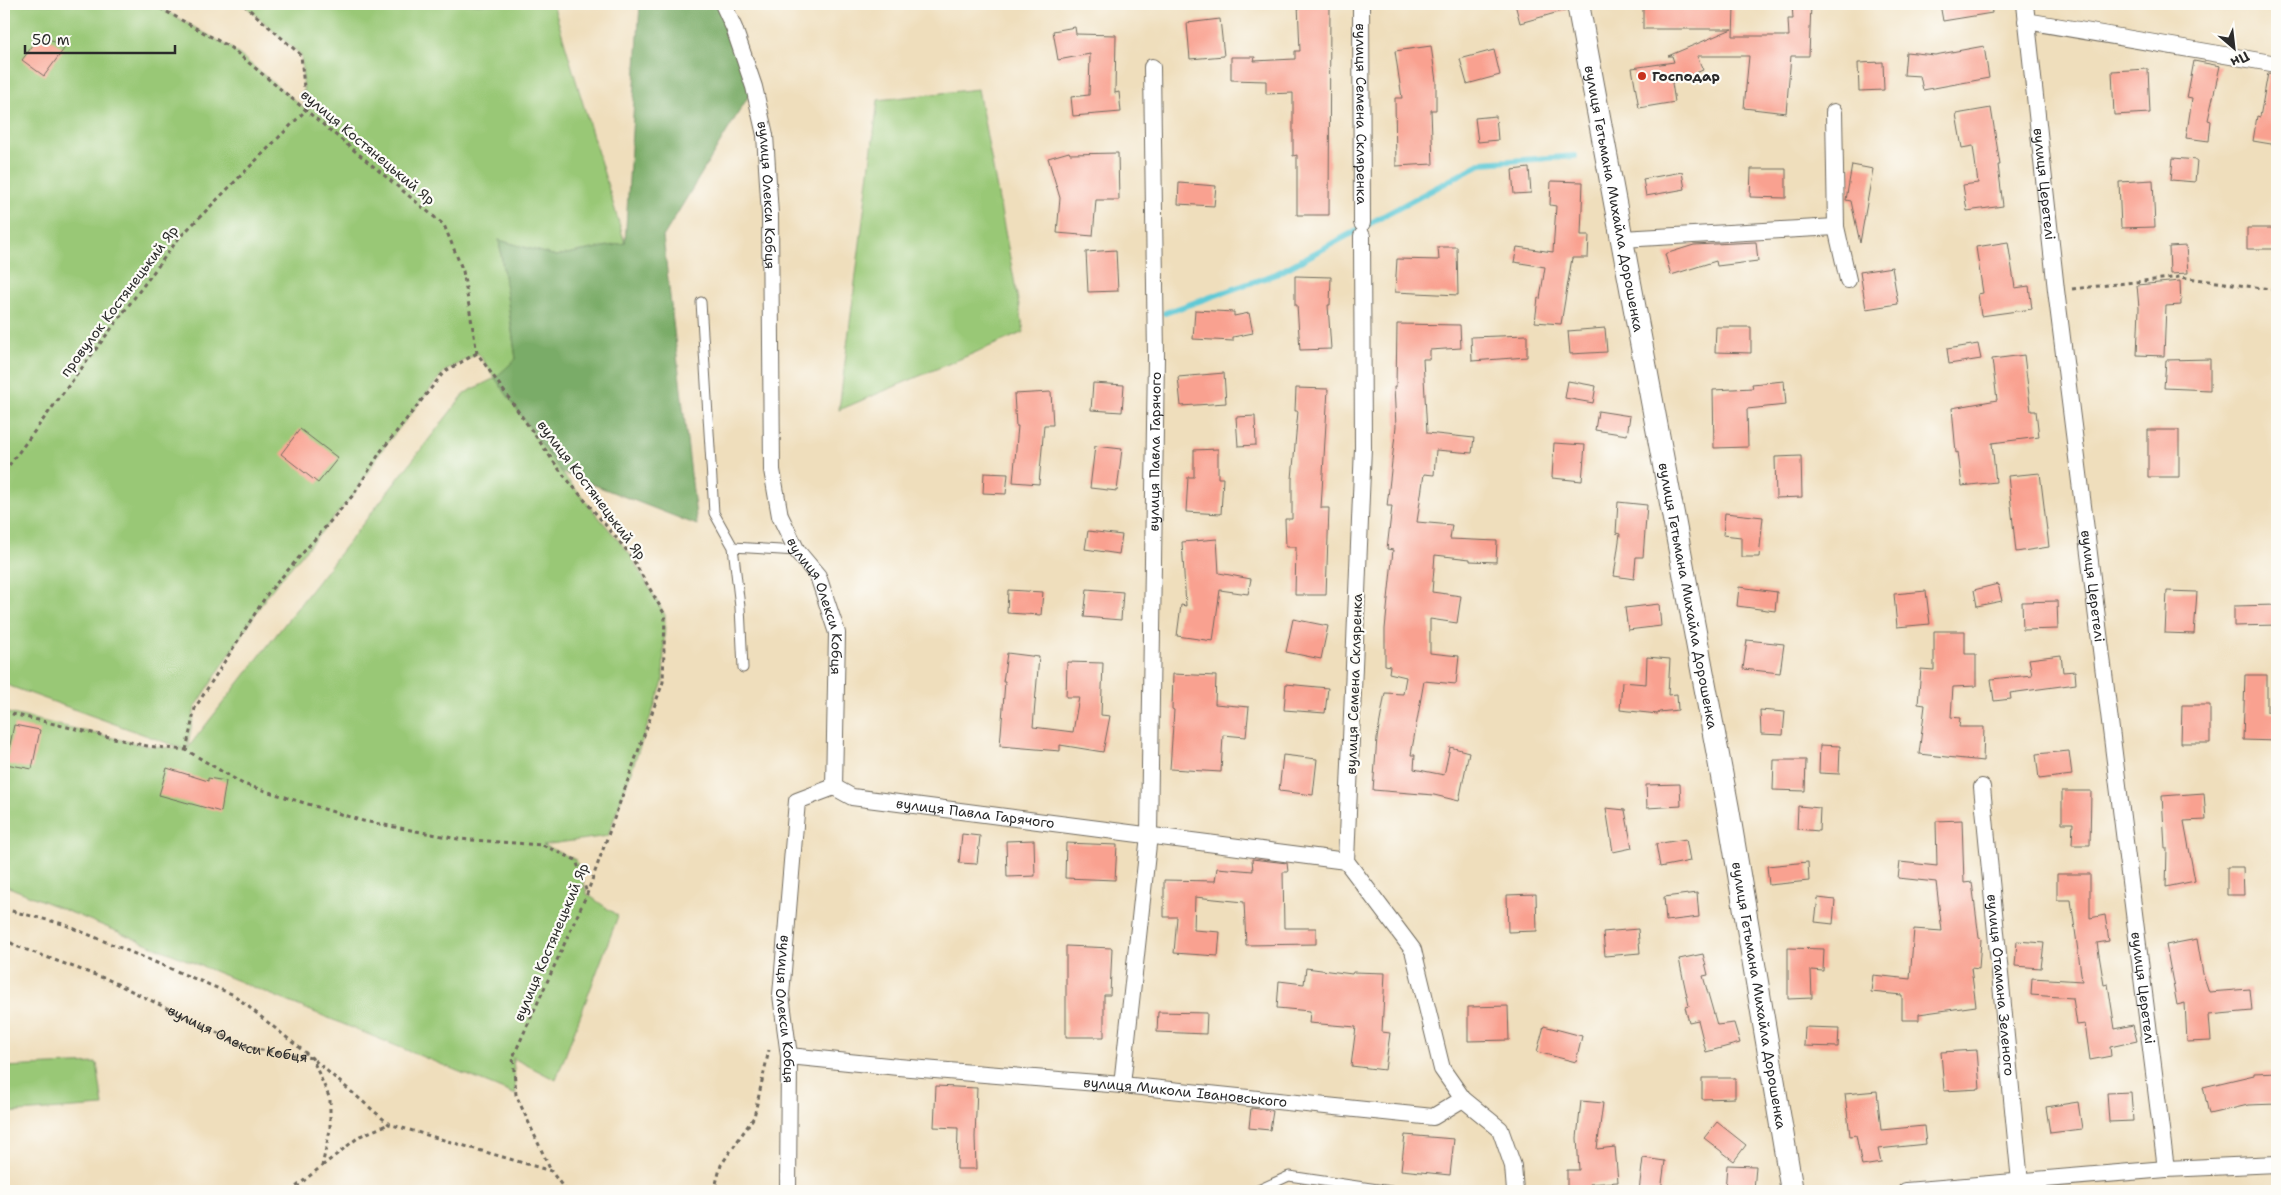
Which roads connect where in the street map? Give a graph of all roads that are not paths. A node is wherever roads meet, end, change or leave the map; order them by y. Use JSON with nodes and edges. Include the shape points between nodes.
{"nodes":[{"id":1,"x":723,"y":4,"type":"edge"},
{"id":2,"x":1361,"y":4,"type":"edge"},
{"id":3,"x":1578,"y":4,"type":"edge"},
{"id":4,"x":2025,"y":4,"type":"edge"},
{"id":5,"x":2026,"y":21,"type":"junction"},
{"id":6,"x":2277,"y":64,"type":"edge"},
{"id":7,"x":1152,"y":67,"type":"dead end"},
{"id":8,"x":1834,"y":112,"type":"dead end"},
{"id":9,"x":1836,"y":227,"type":"junction"},
{"id":10,"x":1622,"y":240,"type":"junction"},
{"id":11,"x":1848,"y":280,"type":"dead end"},
{"id":12,"x":701,"y":302,"type":"dead end"},
{"id":13,"x":733,"y":547,"type":"junction"},
{"id":14,"x":797,"y":551,"type":"junction"},
{"id":15,"x":742,"y":668,"type":"dead end"},
{"id":16,"x":834,"y":787,"type":"junction"},
{"id":17,"x":1982,"y":787,"type":"dead end"},
{"id":18,"x":1149,"y":835,"type":"junction"},
{"id":19,"x":1346,"y":861,"type":"junction"},
{"id":20,"x":789,"y":1056,"type":"junction"},
{"id":21,"x":1122,"y":1085,"type":"junction"},
{"id":22,"x":1464,"y":1098,"type":"junction"},
{"id":23,"x":2277,"y":1164,"type":"edge"},
{"id":24,"x":2166,"y":1169,"type":"junction"},
{"id":25,"x":2020,"y":1182,"type":"junction"},
{"id":26,"x":788,"y":1191,"type":"edge"},
{"id":27,"x":1256,"y":1191,"type":"edge"},
{"id":28,"x":1390,"y":1191,"type":"edge"},
{"id":29,"x":1515,"y":1191,"type":"edge"},
{"id":30,"x":1792,"y":1191,"type":"edge"},
{"id":31,"x":1906,"y":1191,"type":"edge"}],
"edges":[{"from":1,"to":14,"type":"street","name":"вулиця Олекси Кобця","via":[[754,87],[765,135],[770,215],[772,470],[780,516]]},
{"from":2,"to":19,"type":"street","name":"вулиця Семена Скляренка","via":[[1364,447]]},
{"from":3,"to":10,"type":"street","name":"вулиця Гетьмана Михайла Дорошенка"},
{"from":4,"to":5,"type":"street","name":"вулиця Церетелі"},
{"from":5,"to":6,"type":"street"},
{"from":5,"to":24,"type":"street","name":"вулиця Церетелі","via":[[2056,290]]},
{"from":7,"to":18,"type":"street","name":"вулиця Павла Гарячого","via":[[1156,356]]},
{"from":8,"to":9,"type":"street"},
{"from":9,"to":10,"type":"street"},
{"from":9,"to":11,"type":"street"},
{"from":10,"to":30,"type":"street","name":"вулиця Гетьмана Михайла Дорошенка","via":[[1728,809]]},
{"from":12,"to":13,"type":"lane","via":[[714,512]]},
{"from":13,"to":14,"type":"lane"},
{"from":13,"to":15,"type":"lane","via":[[740,607]]},
{"from":14,"to":16,"type":"street","name":"вулиця Олекси Кобця","via":[[818,576],[837,632]]},
{"from":16,"to":18,"type":"street","name":"вулиця Павла Гарячого","via":[[852,797]]},
{"from":16,"to":20,"type":"street","name":"вулиця Олекси Кобця","via":[[797,801],[781,995]]},
{"from":17,"to":25,"type":"street","name":"вулиця Отамана Зеленого"},
{"from":18,"to":19,"type":"street","name":"вулиця Павла Гарячого"},
{"from":18,"to":21,"type":"street","name":"вулиця Павла Гарячого"},
{"from":19,"to":22,"type":"street","via":[[1413,950],[1442,1069]]},
{"from":20,"to":21,"type":"street","name":"вулиця Миколи Івановського"},
{"from":20,"to":26,"type":"street","name":"вулиця Олекси Кобця"},
{"from":21,"to":22,"type":"street","name":"вулиця Миколи Івановського","via":[[1433,1117]]},
{"from":22,"to":29,"type":"street","via":[[1500,1129],[1513,1166]]},
{"from":23,"to":24,"type":"street"},
{"from":24,"to":25,"type":"street"},
{"from":25,"to":31,"type":"street"},
{"from":27,"to":28,"type":"lane","via":[[1289,1176]]}]}
